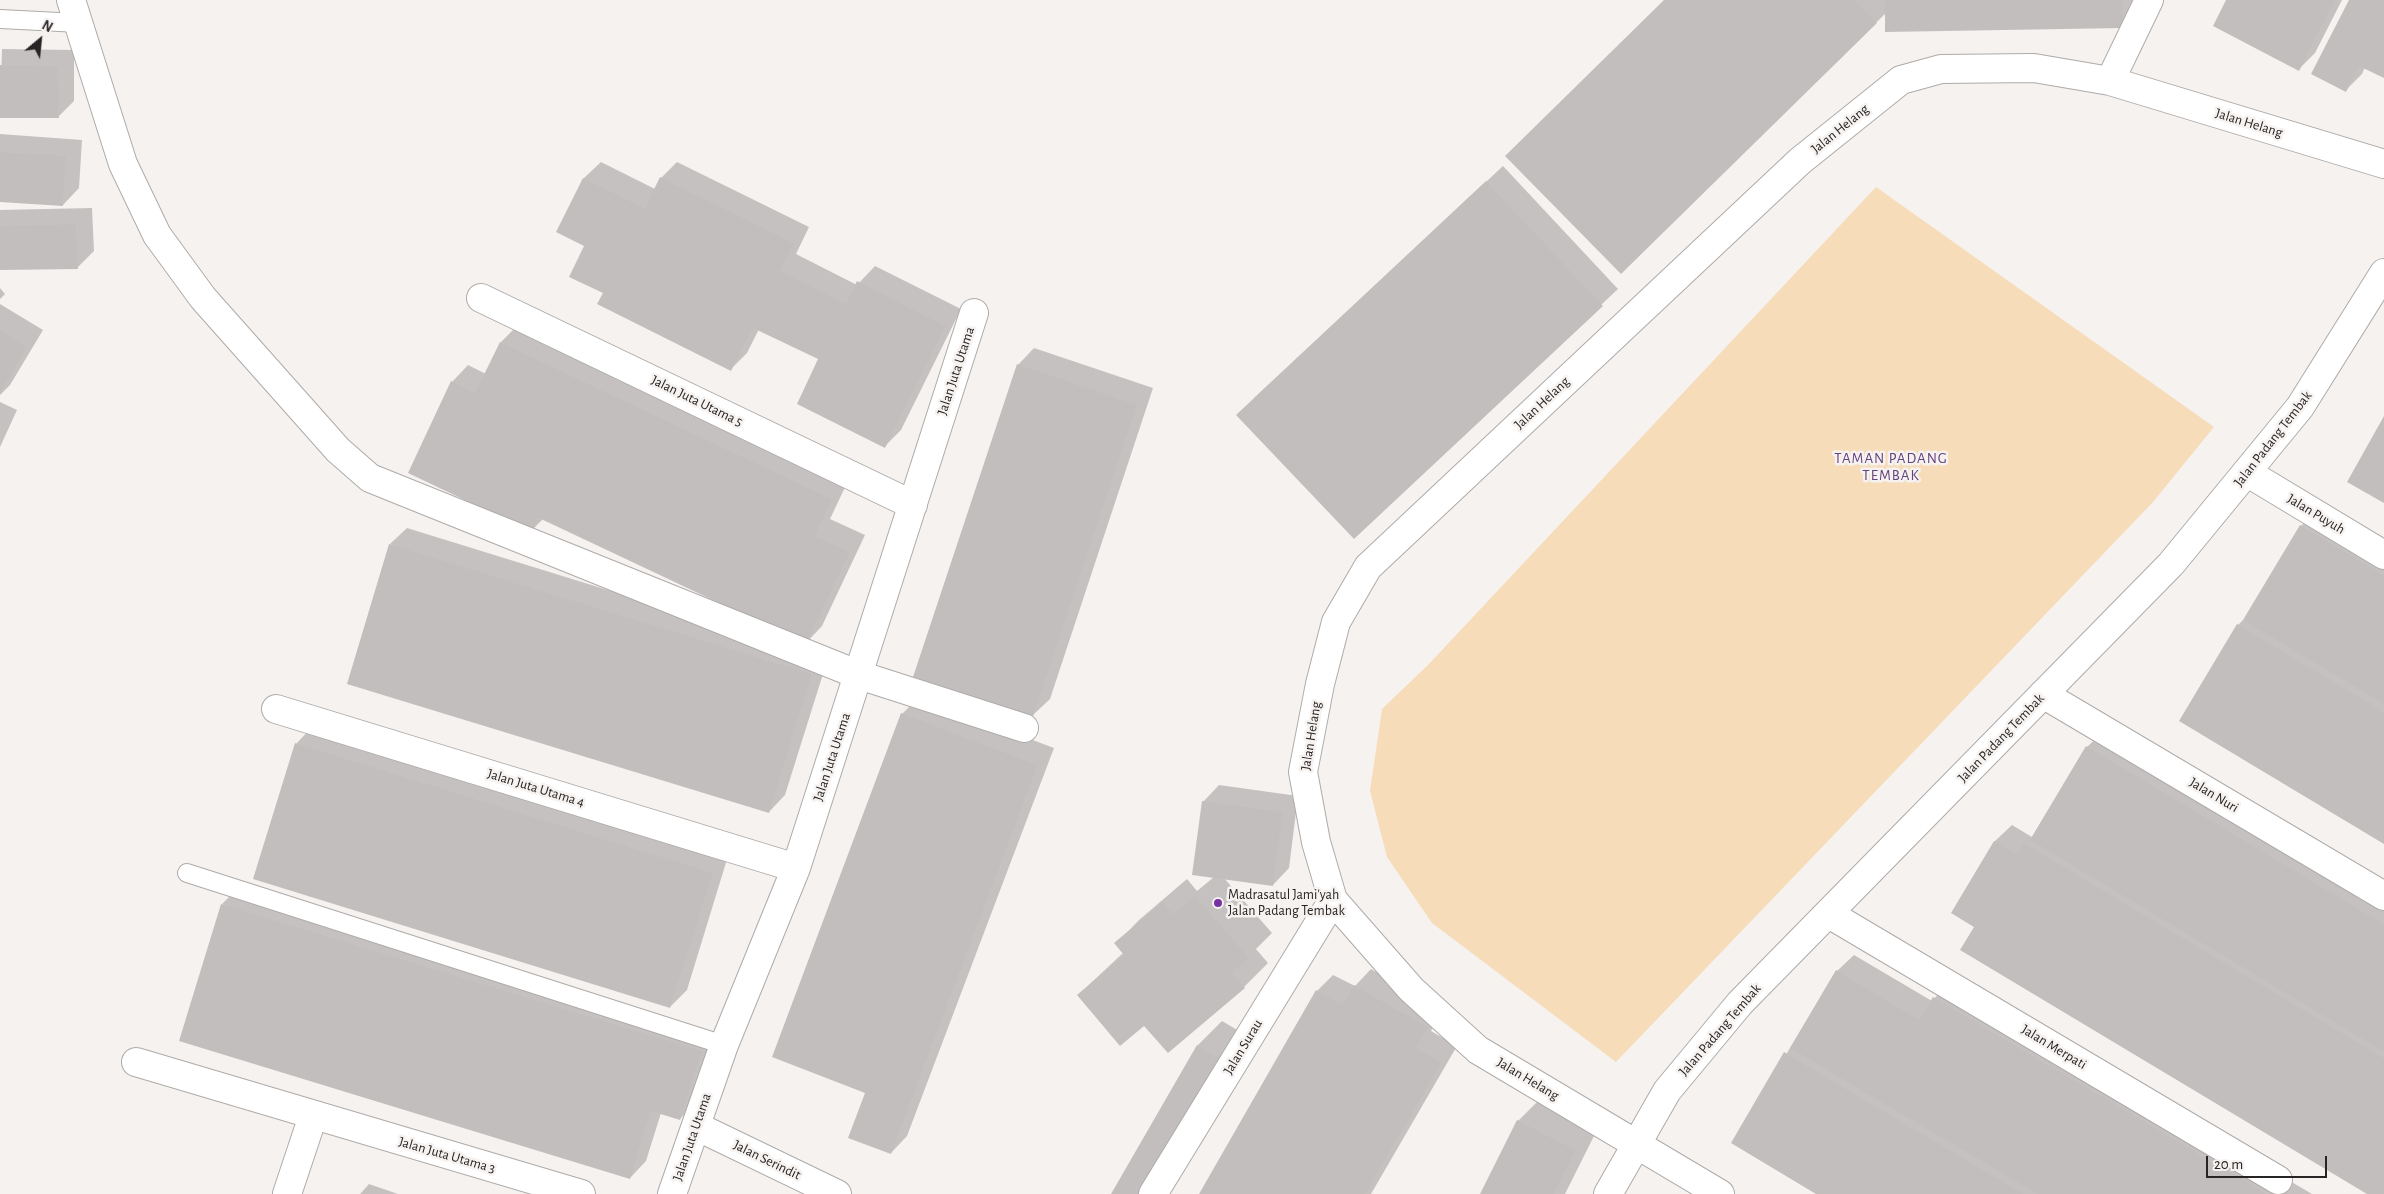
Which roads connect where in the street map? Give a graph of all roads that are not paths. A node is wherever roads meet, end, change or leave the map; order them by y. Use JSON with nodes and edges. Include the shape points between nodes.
{"nodes":[{"id":1,"x":2149,"y":0,"type":"edge"},
{"id":2,"x":75,"y":12,"type":"edge"},
{"id":3,"x":0,"y":19,"type":"edge"},
{"id":4,"x":2110,"y":81,"type":"junction"},
{"id":5,"x":2384,"y":164,"type":"edge"},
{"id":6,"x":2384,"y":273,"type":"edge"},
{"id":7,"x":481,"y":298,"type":"dead end"},
{"id":8,"x":974,"y":313,"type":"dead end"},
{"id":9,"x":2248,"y":473,"type":"junction"},
{"id":10,"x":913,"y":505,"type":"junction"},
{"id":11,"x":2384,"y":555,"type":"edge"},
{"id":12,"x":859,"y":674,"type":"junction"},
{"id":13,"x":2044,"y":694,"type":"junction"},
{"id":14,"x":276,"y":709,"type":"dead end"},
{"id":15,"x":1024,"y":728,"type":"dead end"},
{"id":16,"x":796,"y":868,"type":"junction"},
{"id":17,"x":187,"y":873,"type":"dead end"},
{"id":18,"x":2384,"y":896,"type":"edge"},
{"id":19,"x":1333,"y":900,"type":"junction"},
{"id":20,"x":1829,"y":914,"type":"junction"},
{"id":21,"x":724,"y":1045,"type":"junction"},
{"id":22,"x":136,"y":1062,"type":"dead end"},
{"id":23,"x":313,"y":1116,"type":"junction"},
{"id":24,"x":696,"y":1126,"type":"junction"},
{"id":25,"x":1636,"y":1144,"type":"junction"},
{"id":26,"x":2278,"y":1180,"type":"dead end"},
{"id":27,"x":287,"y":1194,"type":"edge"},
{"id":28,"x":581,"y":1194,"type":"edge"},
{"id":29,"x":672,"y":1194,"type":"edge"},
{"id":30,"x":837,"y":1194,"type":"edge"},
{"id":31,"x":1153,"y":1194,"type":"edge"},
{"id":32,"x":1608,"y":1194,"type":"edge"},
{"id":33,"x":1720,"y":1194,"type":"edge"}],
"edges":[{"from":1,"to":4,"type":"street"},
{"from":2,"to":3,"type":"lane"},
{"from":2,"to":12,"type":"street","via":[[123,164],[158,235],[203,298],[338,450],[370,478]]},
{"from":4,"to":5,"type":"street","name":"Jalan Helang"},
{"from":4,"to":19,"type":"street","name":"Jalan Helang","via":[[2034,68],[1941,69],[1901,80],[1800,161],[1368,566],[1336,622],[1303,772],[1316,842]]},
{"from":6,"to":9,"type":"street","name":"Jalan Padang Tembak","via":[[2300,407]]},
{"from":7,"to":10,"type":"street","name":"Jalan Juta Utama 5"},
{"from":8,"to":10,"type":"street","name":"Jalan Juta Utama"},
{"from":9,"to":11,"type":"street","name":"Jalan Puyuh"},
{"from":9,"to":13,"type":"street","name":"Jalan Padang Tembak","via":[[2171,564]]},
{"from":10,"to":12,"type":"street","name":"Jalan Juta Utama"},
{"from":12,"to":15,"type":"street"},
{"from":12,"to":16,"type":"street","name":"Jalan Juta Utama"},
{"from":13,"to":18,"type":"street","name":"Jalan Nuri"},
{"from":13,"to":20,"type":"street","name":"Jalan Padang Tembak"},
{"from":14,"to":16,"type":"street","name":"Jalan Juta Utama 4"},
{"from":16,"to":21,"type":"street","name":"Jalan Juta Utama"},
{"from":17,"to":21,"type":"lane"},
{"from":19,"to":25,"type":"street","name":"Jalan Helang","via":[[1411,989],[1478,1050]]},
{"from":19,"to":31,"type":"street","name":"Jalan Surau"},
{"from":20,"to":25,"type":"street","name":"Jalan Padang Tembak","via":[[1740,1003],[1668,1092]]},
{"from":20,"to":26,"type":"street","name":"Jalan Merpati"},
{"from":21,"to":24,"type":"street","name":"Jalan Juta Utama"},
{"from":22,"to":23,"type":"street","name":"Jalan Juta Utama 3"},
{"from":23,"to":27,"type":"street"},
{"from":23,"to":28,"type":"street","name":"Jalan Juta Utama 3"},
{"from":24,"to":29,"type":"street","name":"Jalan Juta Utama"},
{"from":24,"to":30,"type":"street","name":"Jalan Serindit"},
{"from":25,"to":32,"type":"street","name":"Jalan Padang Tembak"},
{"from":25,"to":33,"type":"street","name":"Jalan Helang"}]}
